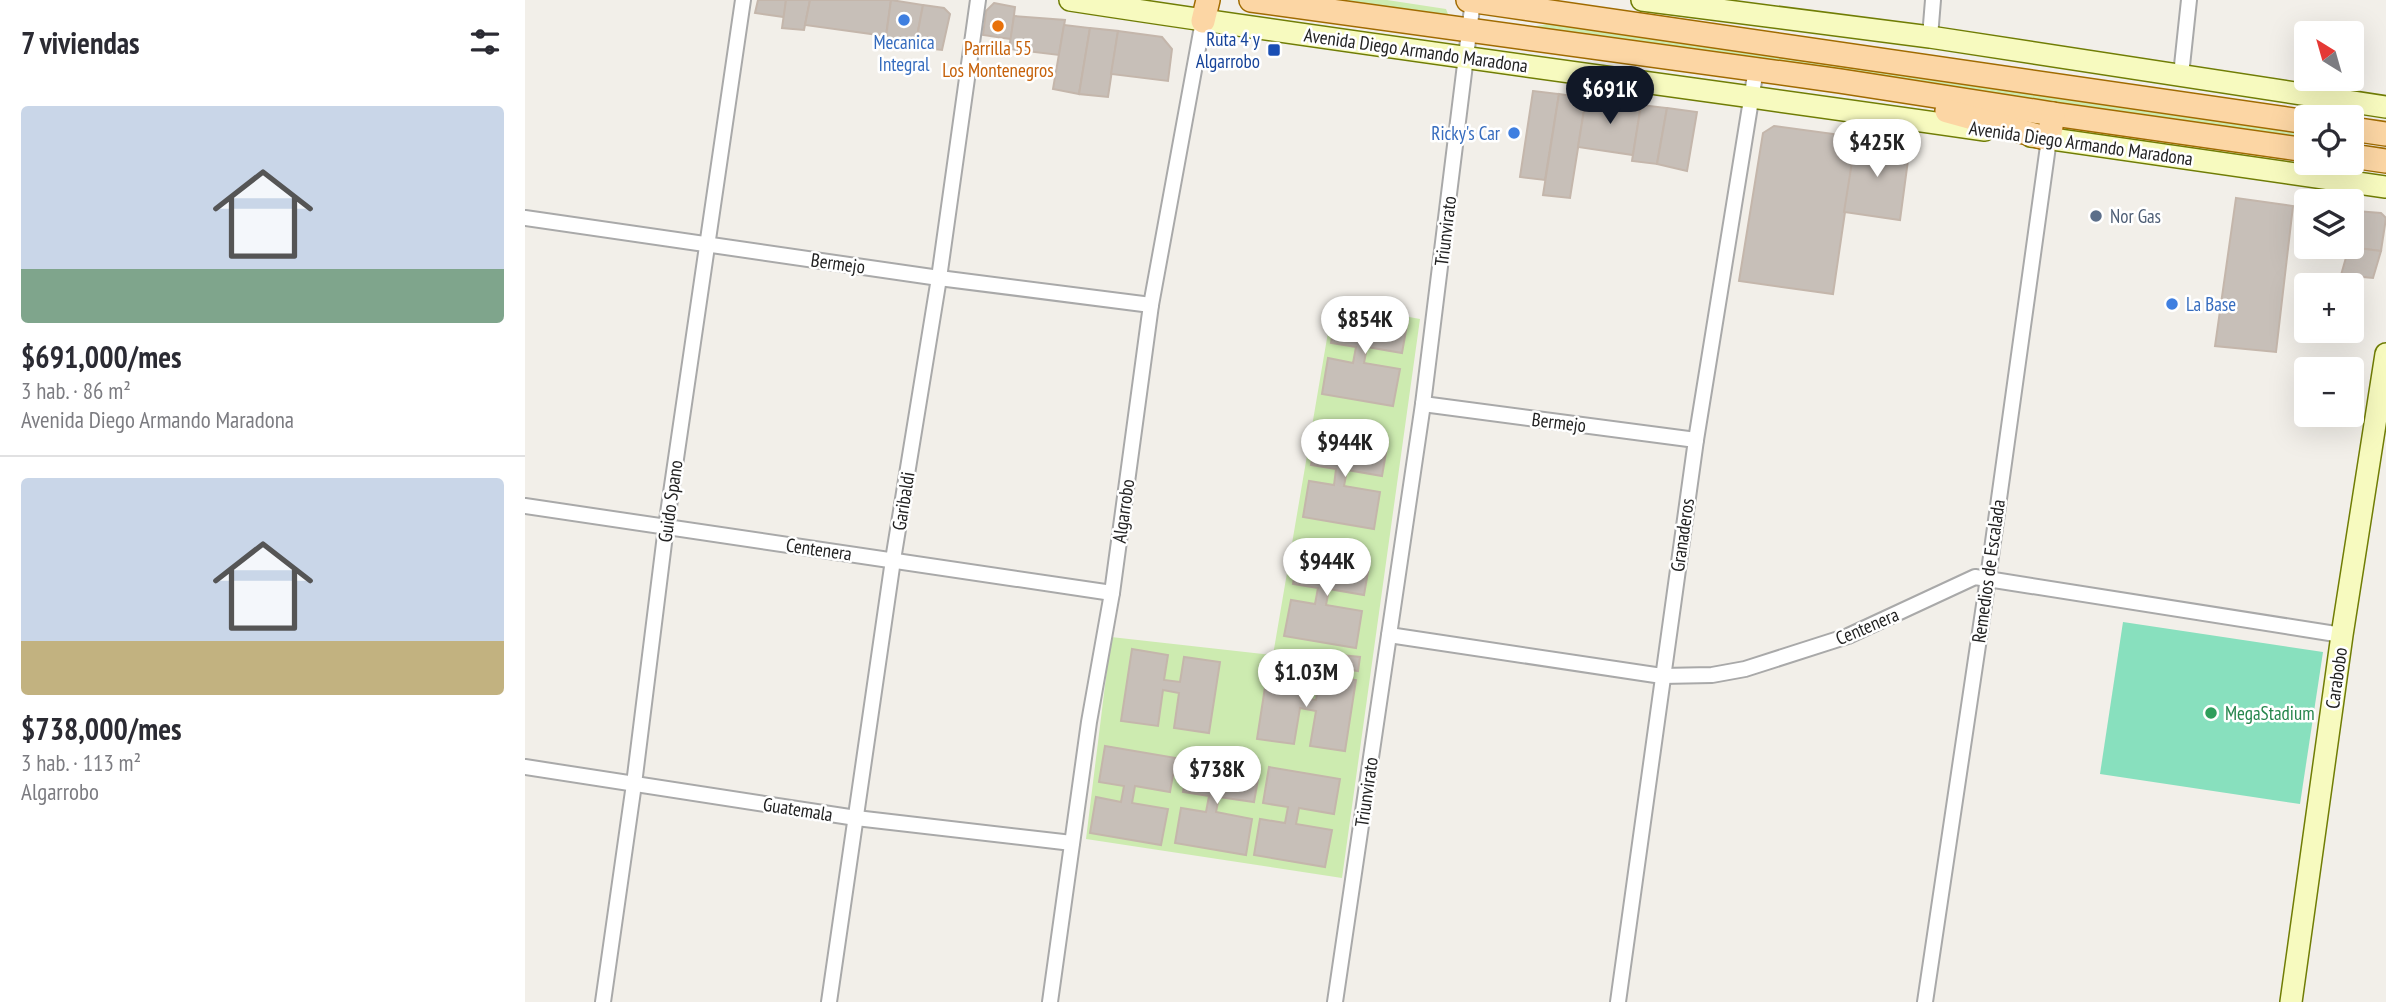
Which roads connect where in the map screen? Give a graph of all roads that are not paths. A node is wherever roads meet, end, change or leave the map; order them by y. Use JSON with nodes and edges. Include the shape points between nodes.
{"nodes":[{"id":1,"x":743,"y":0,"type":"edge"},
{"id":2,"x":978,"y":0,"type":"edge"},
{"id":3,"x":1070,"y":0,"type":"edge"},
{"id":4,"x":1251,"y":0,"type":"edge"},
{"id":5,"x":1468,"y":0,"type":"edge"},
{"id":6,"x":1473,"y":0,"type":"edge"},
{"id":7,"x":1642,"y":0,"type":"edge"},
{"id":8,"x":1933,"y":0,"type":"edge"},
{"id":9,"x":2189,"y":0,"type":"edge"},
{"id":10,"x":1675,"y":2,"type":"edge"},
{"id":11,"x":1206,"y":10,"type":"edge"},
{"id":12,"x":1673,"y":29,"type":"junction"},
{"id":13,"x":1470,"y":30,"type":"junction"},
{"id":14,"x":1716,"y":35,"type":"junction"},
{"id":15,"x":1930,"y":37,"type":"junction"},
{"id":16,"x":1467,"y":56,"type":"junction"},
{"id":17,"x":1712,"y":63,"type":"junction"},
{"id":18,"x":1756,"y":69,"type":"junction"},
{"id":19,"x":2181,"y":75,"type":"junction"},
{"id":20,"x":1840,"y":81,"type":"junction"},
{"id":21,"x":1751,"y":96,"type":"junction"},
{"id":22,"x":2386,"y":107,"type":"edge"},
{"id":23,"x":2053,"y":114,"type":"junction"},
{"id":24,"x":2294,"y":120,"type":"edge"},
{"id":25,"x":2364,"y":131,"type":"edge"},
{"id":26,"x":2386,"y":134,"type":"edge"},
{"id":27,"x":2049,"y":139,"type":"junction"},
{"id":28,"x":2294,"y":148,"type":"edge"},
{"id":29,"x":2364,"y":158,"type":"edge"},
{"id":30,"x":2386,"y":161,"type":"edge"},
{"id":31,"x":2386,"y":187,"type":"edge"},
{"id":32,"x":525,"y":218,"type":"edge"},
{"id":33,"x":708,"y":245,"type":"junction"},
{"id":34,"x":939,"y":278,"type":"junction"},
{"id":35,"x":1151,"y":306,"type":"junction"},
{"id":36,"x":2386,"y":354,"type":"edge"},
{"id":37,"x":1423,"y":404,"type":"junction"},
{"id":38,"x":1696,"y":440,"type":"junction"},
{"id":39,"x":525,"y":506,"type":"edge"},
{"id":40,"x":666,"y":527,"type":"junction"},
{"id":41,"x":893,"y":560,"type":"junction"},
{"id":42,"x":1988,"y":578,"type":"junction"},
{"id":43,"x":1112,"y":593,"type":"junction"},
{"id":44,"x":1389,"y":635,"type":"junction"},
{"id":45,"x":2342,"y":635,"type":"junction"},
{"id":46,"x":1662,"y":676,"type":"junction"},
{"id":47,"x":525,"y":767,"type":"edge"},
{"id":48,"x":633,"y":784,"type":"junction"},
{"id":49,"x":856,"y":818,"type":"junction"},
{"id":50,"x":1072,"y":843,"type":"junction"},
{"id":51,"x":603,"y":1002,"type":"edge"},
{"id":52,"x":829,"y":1002,"type":"edge"},
{"id":53,"x":1051,"y":1002,"type":"edge"},
{"id":54,"x":1335,"y":1002,"type":"edge"},
{"id":55,"x":1618,"y":1002,"type":"edge"},
{"id":56,"x":1925,"y":1002,"type":"edge"},
{"id":57,"x":2291,"y":1002,"type":"edge"}],
"edges":[{"from":1,"to":33,"type":"street","name":"Guido Spano"},
{"from":2,"to":34,"type":"street","name":"Garibaldi"},
{"from":3,"to":11,"type":"street","name":"Avenida Diego Armando Maradona"},
{"from":4,"to":13,"type":"main road","name":"Avenida Diego Armando Maradona"},
{"from":5,"to":6,"type":"main road"},
{"from":6,"to":12,"type":"main road"},
{"from":6,"to":13,"type":"street","name":"Triunvirato"},
{"from":7,"to":10,"type":"street"},
{"from":8,"to":15,"type":"street"},
{"from":9,"to":19,"type":"street"},
{"from":10,"to":12,"type":"street"},
{"from":10,"to":15,"type":"street"},
{"from":11,"to":16,"type":"street","name":"Avenida Diego Armando Maradona"},
{"from":11,"to":35,"type":"street","name":"Algarrobo"},
{"from":12,"to":14,"type":"main road"},
{"from":13,"to":16,"type":"street","name":"Triunvirato"},
{"from":13,"to":17,"type":"main road","name":"Avenida Diego Armando Maradona"},
{"from":14,"to":17,"type":"main road"},
{"from":14,"to":24,"type":"main road"},
{"from":15,"to":19,"type":"street"},
{"from":16,"to":21,"type":"street","name":"Avenida Diego Armando Maradona"},
{"from":16,"to":37,"type":"street","name":"Triunvirato"},
{"from":17,"to":18,"type":"main road","name":"Avenida Diego Armando Maradona"},
{"from":18,"to":20,"type":"main road","name":"Avenida Diego Armando Maradona"},
{"from":18,"to":21,"type":"street","name":"Granaderos"},
{"from":19,"to":22,"type":"street"},
{"from":20,"to":23,"type":"main road","name":"Avenida Diego Armando Maradona"},
{"from":20,"to":27,"type":"main road"},
{"from":21,"to":27,"type":"street","name":"Avenida Diego Armando Maradona"},
{"from":21,"to":38,"type":"street","name":"Granaderos"},
{"from":23,"to":27,"type":"main road"},
{"from":23,"to":28,"type":"main road","name":"Avenida Diego Armando Maradona"},
{"from":25,"to":26,"type":"main road"},
{"from":27,"to":31,"type":"street","name":"Avenida Diego Armando Maradona"},
{"from":27,"to":42,"type":"street","name":"Remedios de Escalada"},
{"from":29,"to":30,"type":"main road"},
{"from":32,"to":33,"type":"street","name":"Bermejo"},
{"from":33,"to":34,"type":"street","name":"Bermejo"},
{"from":33,"to":40,"type":"street","name":"Guido Spano"},
{"from":34,"to":35,"type":"street","name":"Bermejo"},
{"from":34,"to":41,"type":"street","name":"Garibaldi"},
{"from":35,"to":43,"type":"street","name":"Algarrobo"},
{"from":36,"to":45,"type":"street","name":"Carabobo"},
{"from":37,"to":38,"type":"street","name":"Bermejo"},
{"from":37,"to":44,"type":"street","name":"Triunvirato"},
{"from":38,"to":46,"type":"street","name":"Granaderos"},
{"from":39,"to":40,"type":"street","name":"Centenera"},
{"from":40,"to":41,"type":"street","name":"Centenera"},
{"from":40,"to":48,"type":"street","name":"Guido Spano"},
{"from":41,"to":43,"type":"street","name":"Centenera"},
{"from":41,"to":49,"type":"street","name":"Garibaldi"},
{"from":42,"to":45,"type":"street","name":"Centenera"},
{"from":42,"to":46,"type":"street","name":"Centenera","via":[[1947,589],[1848,636],[1745,669]]},
{"from":42,"to":56,"type":"street","name":"Remedios de Escalada"},
{"from":43,"to":50,"type":"street","name":"Algarrobo"},
{"from":44,"to":46,"type":"street","name":"Centenera"},
{"from":44,"to":54,"type":"street","name":"Triunvirato"},
{"from":45,"to":57,"type":"street","name":"Carabobo"},
{"from":46,"to":55,"type":"street","name":"Granaderos"},
{"from":47,"to":48,"type":"street","name":"Guatemala"},
{"from":48,"to":49,"type":"street","name":"Guatemala"},
{"from":48,"to":51,"type":"street","name":"Guido Spano"},
{"from":49,"to":50,"type":"street","name":"Guatemala"},
{"from":49,"to":52,"type":"street","name":"Garibaldi"},
{"from":50,"to":53,"type":"street","name":"Algarrobo"}]}
